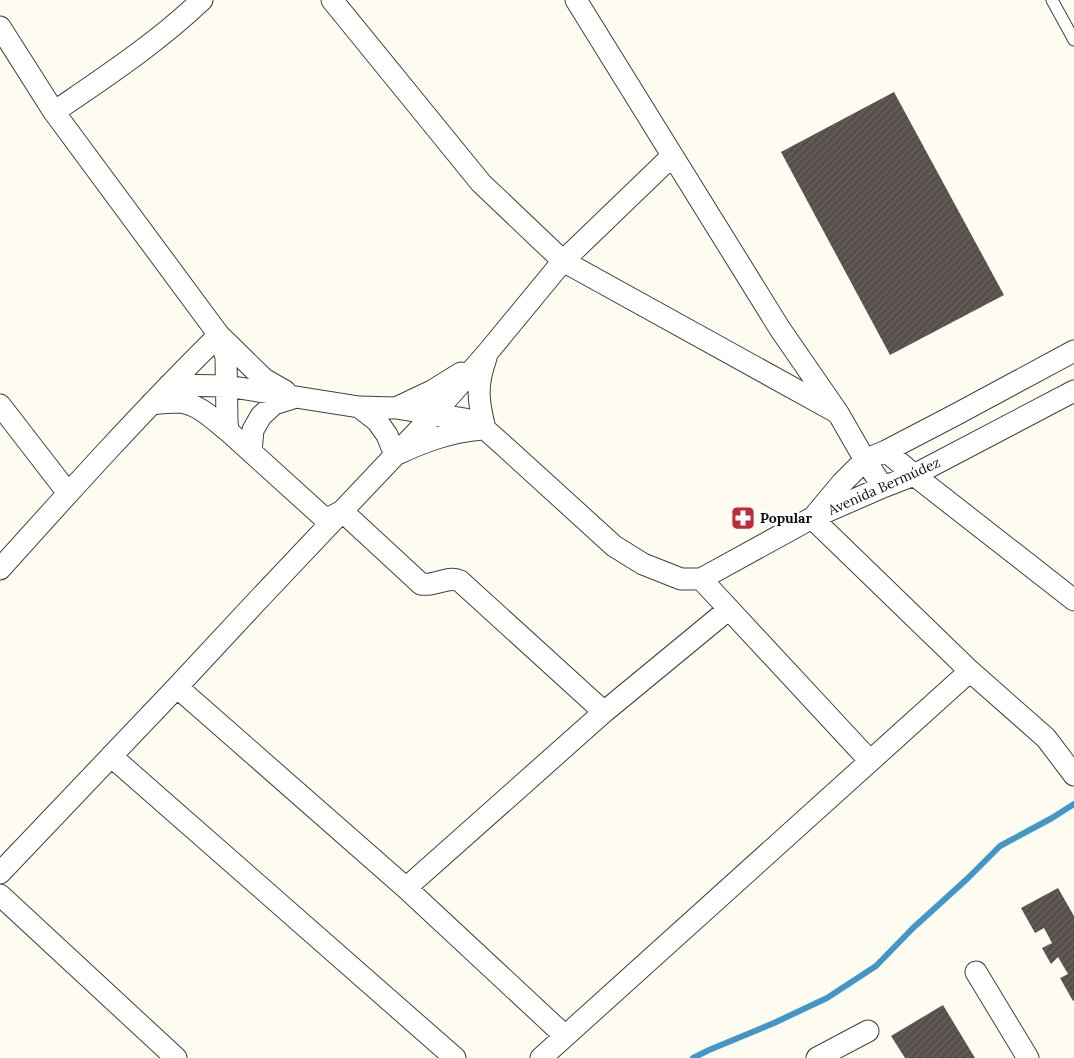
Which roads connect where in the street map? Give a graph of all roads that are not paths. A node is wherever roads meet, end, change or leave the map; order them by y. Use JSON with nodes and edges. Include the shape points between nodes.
{"nodes":[{"id":1,"x":202,"y":0,"type":"edge"},
{"id":2,"x":332,"y":0,"type":"edge"},
{"id":3,"x":576,"y":0,"type":"edge"},
{"id":4,"x":1052,"y":0,"type":"edge"},
{"id":5,"x":0,"y":27,"type":"edge"},
{"id":6,"x":1074,"y":40,"type":"edge"},
{"id":7,"x":54,"y":112,"type":"junction"},
{"id":8,"x":672,"y":156,"type":"junction"},
{"id":9,"x":563,"y":261,"type":"junction"},
{"id":10,"x":219,"y":336,"type":"junction"},
{"id":11,"x":488,"y":352,"type":"junction"},
{"id":12,"x":1074,"y":352,"type":"edge"},
{"id":13,"x":169,"y":385,"type":"junction"},
{"id":14,"x":227,"y":386,"type":"junction"},
{"id":15,"x":1074,"y":391,"type":"edge"},
{"id":16,"x":296,"y":397,"type":"junction"},
{"id":17,"x":151,"y":404,"type":"junction"},
{"id":18,"x":0,"y":405,"type":"edge"},
{"id":19,"x":359,"y":407,"type":"junction"},
{"id":20,"x":396,"y":408,"type":"junction"},
{"id":21,"x":838,"y":414,"type":"junction"},
{"id":22,"x":433,"y":415,"type":"junction"},
{"id":23,"x":485,"y":429,"type":"junction"},
{"id":24,"x":228,"y":431,"type":"junction"},
{"id":25,"x":886,"y":451,"type":"junction"},
{"id":26,"x":251,"y":452,"type":"junction"},
{"id":27,"x":395,"y":455,"type":"junction"},
{"id":28,"x":865,"y":460,"type":"junction"},
{"id":29,"x":914,"y":475,"type":"junction"},
{"id":30,"x":883,"y":487,"type":"junction"},
{"id":31,"x":68,"y":493,"type":"junction"},
{"id":32,"x":342,"y":511,"type":"junction"},
{"id":33,"x":812,"y":518,"type":"junction"},
{"id":34,"x":0,"y":569,"type":"edge"},
{"id":35,"x":701,"y":579,"type":"junction"},
{"id":36,"x":1074,"y":600,"type":"edge"},
{"id":37,"x":728,"y":609,"type":"junction"},
{"id":38,"x":970,"y":671,"type":"junction"},
{"id":39,"x":178,"y":687,"type":"junction"},
{"id":40,"x":604,"y":712,"type":"junction"},
{"id":41,"x":111,"y":756,"type":"junction"},
{"id":42,"x":870,"y":761,"type":"junction"},
{"id":43,"x":1074,"y":775,"type":"edge"},
{"id":44,"x":0,"y":873,"type":"edge"},
{"id":45,"x":406,"y":888,"type":"junction"},
{"id":46,"x":0,"y":895,"type":"edge"},
{"id":47,"x":976,"y":972,"type":"dead end"},
{"id":48,"x":868,"y":1031,"type":"dead end"},
{"id":49,"x":565,"y":1036,"type":"junction"},
{"id":50,"x":176,"y":1058,"type":"edge"},
{"id":51,"x":455,"y":1058,"type":"edge"},
{"id":52,"x":541,"y":1058,"type":"edge"},
{"id":53,"x":817,"y":1058,"type":"edge"},
{"id":54,"x":1028,"y":1058,"type":"edge"}],
"edges":[{"from":1,"to":7,"type":"street","via":[[126,62]]},
{"from":2,"to":9,"type":"street","via":[[481,183]]},
{"from":3,"to":8,"type":"street"},
{"from":4,"to":6,"type":"lane"},
{"from":5,"to":7,"type":"street"},
{"from":7,"to":10,"type":"street"},
{"from":8,"to":9,"type":"street"},
{"from":8,"to":21,"type":"street","via":[[780,329]]},
{"from":9,"to":11,"type":"street"},
{"from":9,"to":21,"type":"street"},
{"from":10,"to":13,"type":"street"},
{"from":10,"to":14,"type":"street","via":[[226,357]]},
{"from":10,"to":16,"type":"street","via":[[264,379]]},
{"from":11,"to":20,"type":"street","via":[[432,391]]},
{"from":11,"to":22,"type":"street"},
{"from":11,"to":23,"type":"street","via":[[478,387]]},
{"from":12,"to":25,"type":"street","name":"Avenida Bermúdez"},
{"from":13,"to":14,"type":"street"},
{"from":13,"to":17,"type":"street"},
{"from":14,"to":16,"type":"street"},
{"from":14,"to":24,"type":"street"},
{"from":15,"to":29,"type":"street","name":"Avenida Bermúdez"},
{"from":16,"to":19,"type":"street"},
{"from":16,"to":26,"type":"street","via":[[274,404],[261,416],[253,430]]},
{"from":17,"to":24,"type":"street","via":[[188,404],[203,411]]},
{"from":17,"to":31,"type":"street"},
{"from":18,"to":31,"type":"street"},
{"from":19,"to":20,"type":"street"},
{"from":19,"to":27,"type":"street","via":[[377,421]]},
{"from":20,"to":22,"type":"street"},
{"from":21,"to":28,"type":"street"},
{"from":22,"to":23,"type":"street","via":[[465,419]]},
{"from":22,"to":27,"type":"street"},
{"from":23,"to":27,"type":"street","via":[[446,435]]},
{"from":23,"to":35,"type":"street","via":[[614,546],[643,564],[681,579]]},
{"from":24,"to":26,"type":"street"},
{"from":25,"to":28,"type":"street","name":"Avenida Bermúdez"},
{"from":25,"to":29,"type":"street"},
{"from":26,"to":32,"type":"street","via":[[323,517]]},
{"from":27,"to":32,"type":"street"},
{"from":28,"to":30,"type":"street"},
{"from":28,"to":33,"type":"street","name":"Avenida Bermúdez"},
{"from":29,"to":30,"type":"street","name":"Avenida Bermúdez"},
{"from":29,"to":36,"type":"street"},
{"from":30,"to":33,"type":"street","name":"Avenida Bermúdez"},
{"from":31,"to":34,"type":"street"},
{"from":32,"to":39,"type":"street"},
{"from":32,"to":40,"type":"street","via":[[421,584],[460,581]]},
{"from":33,"to":35,"type":"street"},
{"from":33,"to":38,"type":"street"},
{"from":35,"to":37,"type":"street"},
{"from":37,"to":40,"type":"street"},
{"from":37,"to":42,"type":"street"},
{"from":38,"to":42,"type":"street"},
{"from":38,"to":43,"type":"street","via":[[1046,738]]},
{"from":39,"to":41,"type":"street"},
{"from":39,"to":45,"type":"street"},
{"from":40,"to":45,"type":"street"},
{"from":41,"to":44,"type":"street"},
{"from":41,"to":51,"type":"street"},
{"from":42,"to":49,"type":"street"},
{"from":45,"to":49,"type":"street"},
{"from":46,"to":50,"type":"street"},
{"from":47,"to":54,"type":"street"},
{"from":48,"to":53,"type":"street"},
{"from":49,"to":52,"type":"street"}]}
